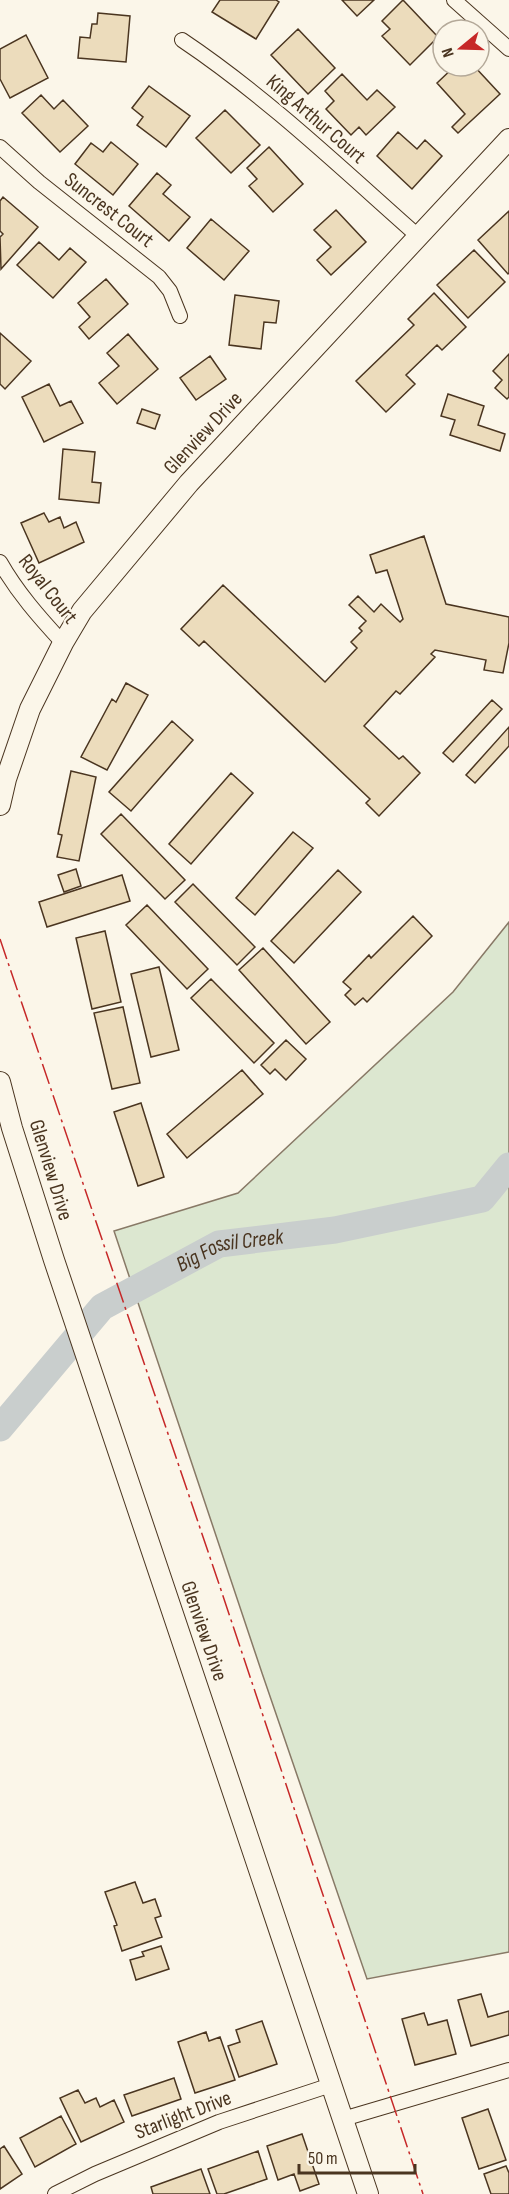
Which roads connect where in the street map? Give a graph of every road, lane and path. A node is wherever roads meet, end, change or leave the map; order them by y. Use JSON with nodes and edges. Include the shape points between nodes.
{"nodes":[{"id":1,"x":454,"y":0,"type":"edge"},
{"id":2,"x":475,"y":0,"type":"edge"},
{"id":3,"x":466,"y":12,"type":"junction"},
{"id":4,"x":182,"y":40,"type":"dead end"},
{"id":5,"x":509,"y":49,"type":"edge"},
{"id":6,"x":509,"y":139,"type":"edge"},
{"id":7,"x":0,"y":147,"type":"edge"},
{"id":8,"x":418,"y":237,"type":"junction"},
{"id":9,"x":180,"y":316,"type":"dead end"},
{"id":10,"x":0,"y":561,"type":"edge"},
{"id":11,"x":63,"y":643,"type":"junction"},
{"id":12,"x":0,"y":804,"type":"edge"},
{"id":13,"x":0,"y":1082,"type":"edge"},
{"id":14,"x":509,"y":2070,"type":"edge"},
{"id":15,"x":331,"y":2085,"type":"junction"},
{"id":16,"x":343,"y":2120,"type":"junction"},
{"id":17,"x":55,"y":2194,"type":"edge"},
{"id":18,"x":368,"y":2194,"type":"edge"}],
"edges":[{"from":1,"to":3,"type":"street"},
{"from":2,"to":3,"type":"street"},
{"from":3,"to":5,"type":"street"},
{"from":4,"to":8,"type":"street","name":"King Arthur Court","via":[[267,103]]},
{"from":6,"to":8,"type":"main road","name":"Glenview Drive"},
{"from":7,"to":9,"type":"street","name":"Suncrest Court","via":[[159,277],[170,291]]},
{"from":8,"to":11,"type":"main road","name":"Glenview Drive","via":[[189,483],[82,611]]},
{"from":10,"to":11,"type":"street","name":"Royal Court","via":[[27,603]]},
{"from":11,"to":12,"type":"main road","name":"Glenview Drive","via":[[30,709]]},
{"from":13,"to":15,"type":"main road","name":"Glenview Drive","via":[[54,1260]]},
{"from":14,"to":16,"type":"street"},
{"from":15,"to":16,"type":"main road","name":"Glenview Drive"},
{"from":15,"to":17,"type":"street","name":"Starlight Drive","via":[[219,2122]]},
{"from":16,"to":18,"type":"main road","name":"Glenview Drive"}]}
